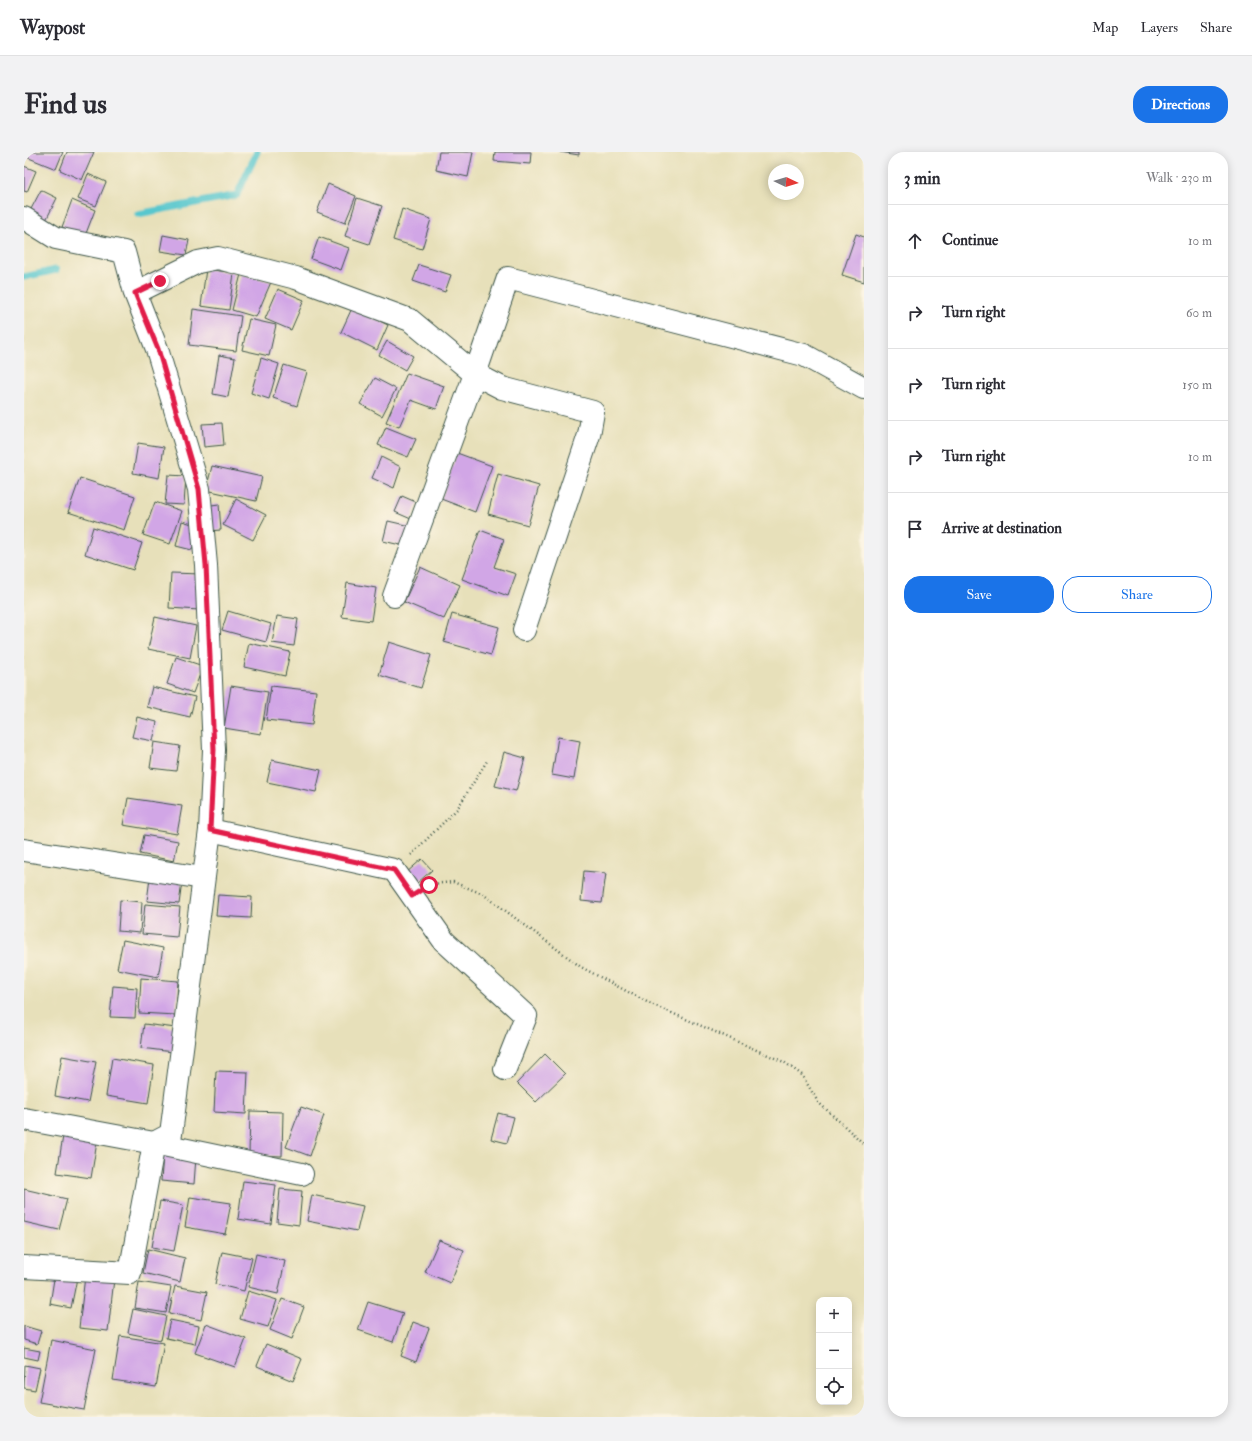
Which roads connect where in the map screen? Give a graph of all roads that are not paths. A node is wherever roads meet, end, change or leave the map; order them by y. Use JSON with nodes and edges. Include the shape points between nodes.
{"nodes":[{"id":1,"x":24,"y":218,"type":"edge"},
{"id":2,"x":135,"y":293,"type":"junction"},
{"id":3,"x":475,"y":374,"type":"junction"},
{"id":4,"x":864,"y":388,"type":"edge"},
{"id":5,"x":394,"y":596,"type":"dead end"},
{"id":6,"x":524,"y":630,"type":"dead end"},
{"id":7,"x":210,"y":830,"type":"junction"},
{"id":8,"x":24,"y":850,"type":"edge"},
{"id":9,"x":203,"y":878,"type":"junction"},
{"id":10,"x":505,"y":1069,"type":"dead end"},
{"id":11,"x":24,"y":1119,"type":"edge"},
{"id":12,"x":154,"y":1143,"type":"junction"},
{"id":13,"x":302,"y":1174,"type":"dead end"},
{"id":14,"x":24,"y":1267,"type":"edge"}],
"edges":[{"from":1,"to":2,"type":"street","via":[[56,238],[124,252]]},
{"from":2,"to":3,"type":"street","via":[[198,262],[218,258],[296,278],[410,320]]},
{"from":2,"to":7,"type":"street","via":[[158,349],[199,489],[206,565],[214,750]]},
{"from":3,"to":4,"type":"street","via":[[508,278],[804,355]]},
{"from":3,"to":5,"type":"street"},
{"from":3,"to":6,"type":"street","via":[[502,388],[593,412],[589,435]]},
{"from":7,"to":9,"type":"street"},
{"from":7,"to":10,"type":"street","via":[[394,870],[444,941],[526,1016]]},
{"from":8,"to":9,"type":"street"},
{"from":9,"to":12,"type":"street","via":[[170,1134]]},
{"from":11,"to":12,"type":"street"},
{"from":12,"to":13,"type":"street"},
{"from":12,"to":14,"type":"street","via":[[130,1273]]}]}
